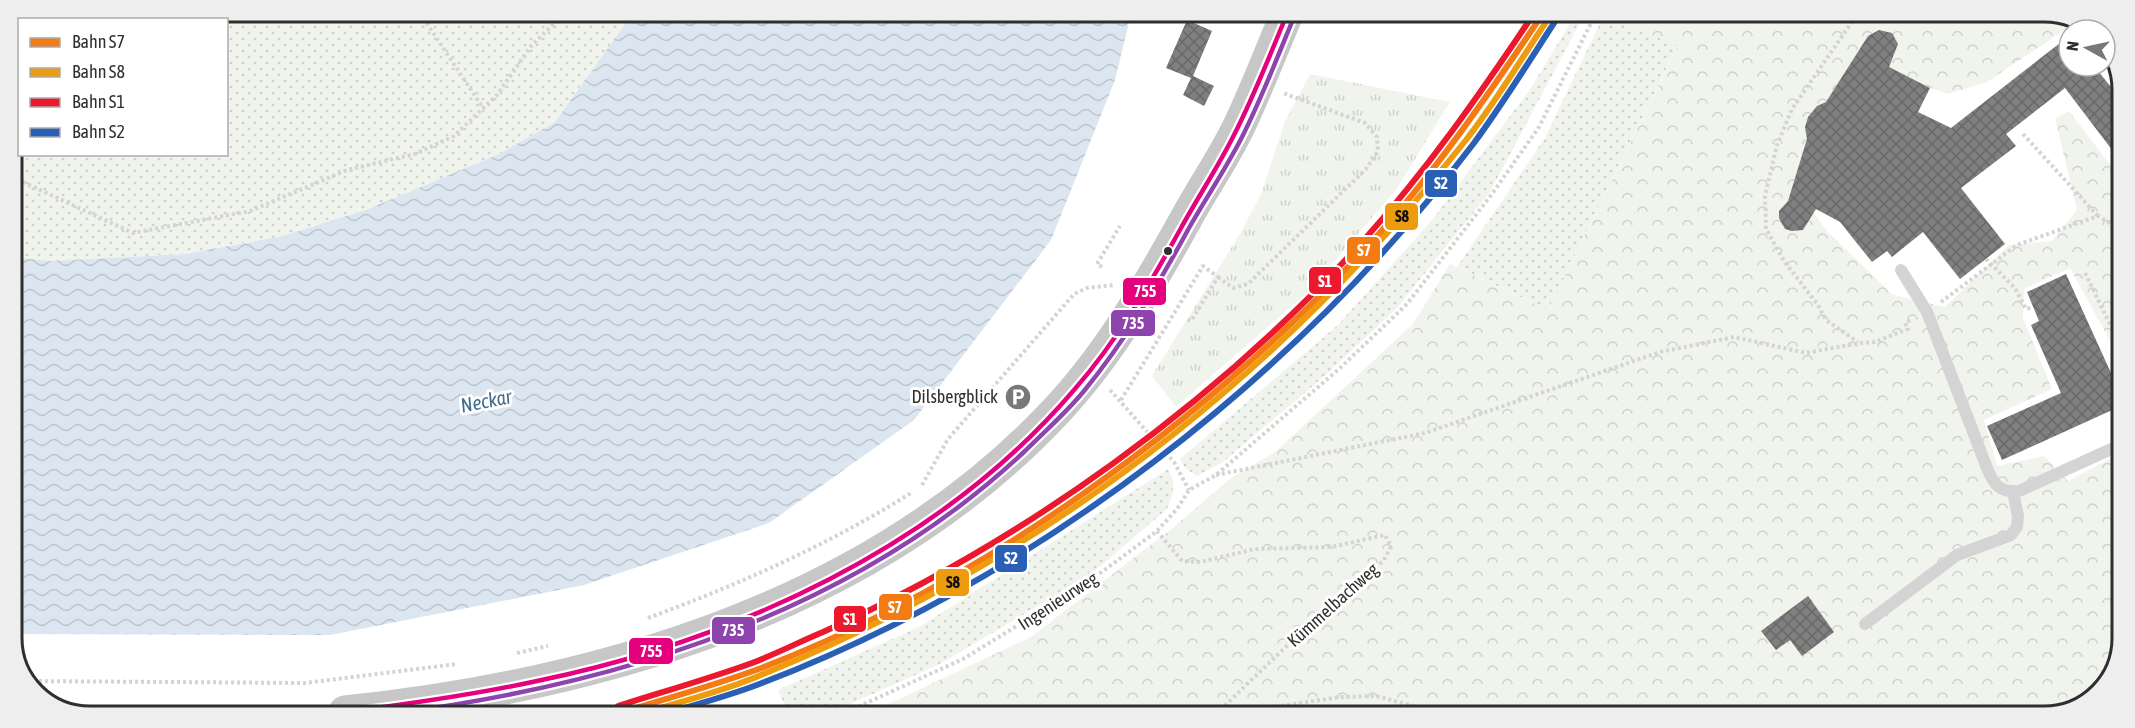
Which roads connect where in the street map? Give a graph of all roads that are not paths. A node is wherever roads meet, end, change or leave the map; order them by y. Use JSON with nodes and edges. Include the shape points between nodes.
{"nodes":[{"id":1,"x":1284,"y":22,"type":"edge"},
{"id":2,"x":1901,"y":270,"type":"dead end"},
{"id":3,"x":2112,"y":449,"type":"edge"},
{"id":4,"x":2013,"y":492,"type":"junction"},
{"id":5,"x":1865,"y":624,"type":"dead end"},
{"id":6,"x":401,"y":705,"type":"edge"}],
"edges":[{"from":1,"to":6,"type":"main road","via":[[1238,127],[1150,284],[1091,370],[1024,443],[936,515],[869,556],[760,613],[671,647],[551,680]]},
{"from":2,"to":4,"type":"lane","via":[[1927,312],[1991,477],[1998,488]]},
{"from":3,"to":4,"type":"lane"},
{"from":4,"to":5,"type":"lane","via":[[2018,516],[2011,535],[1952,559]]}]}
